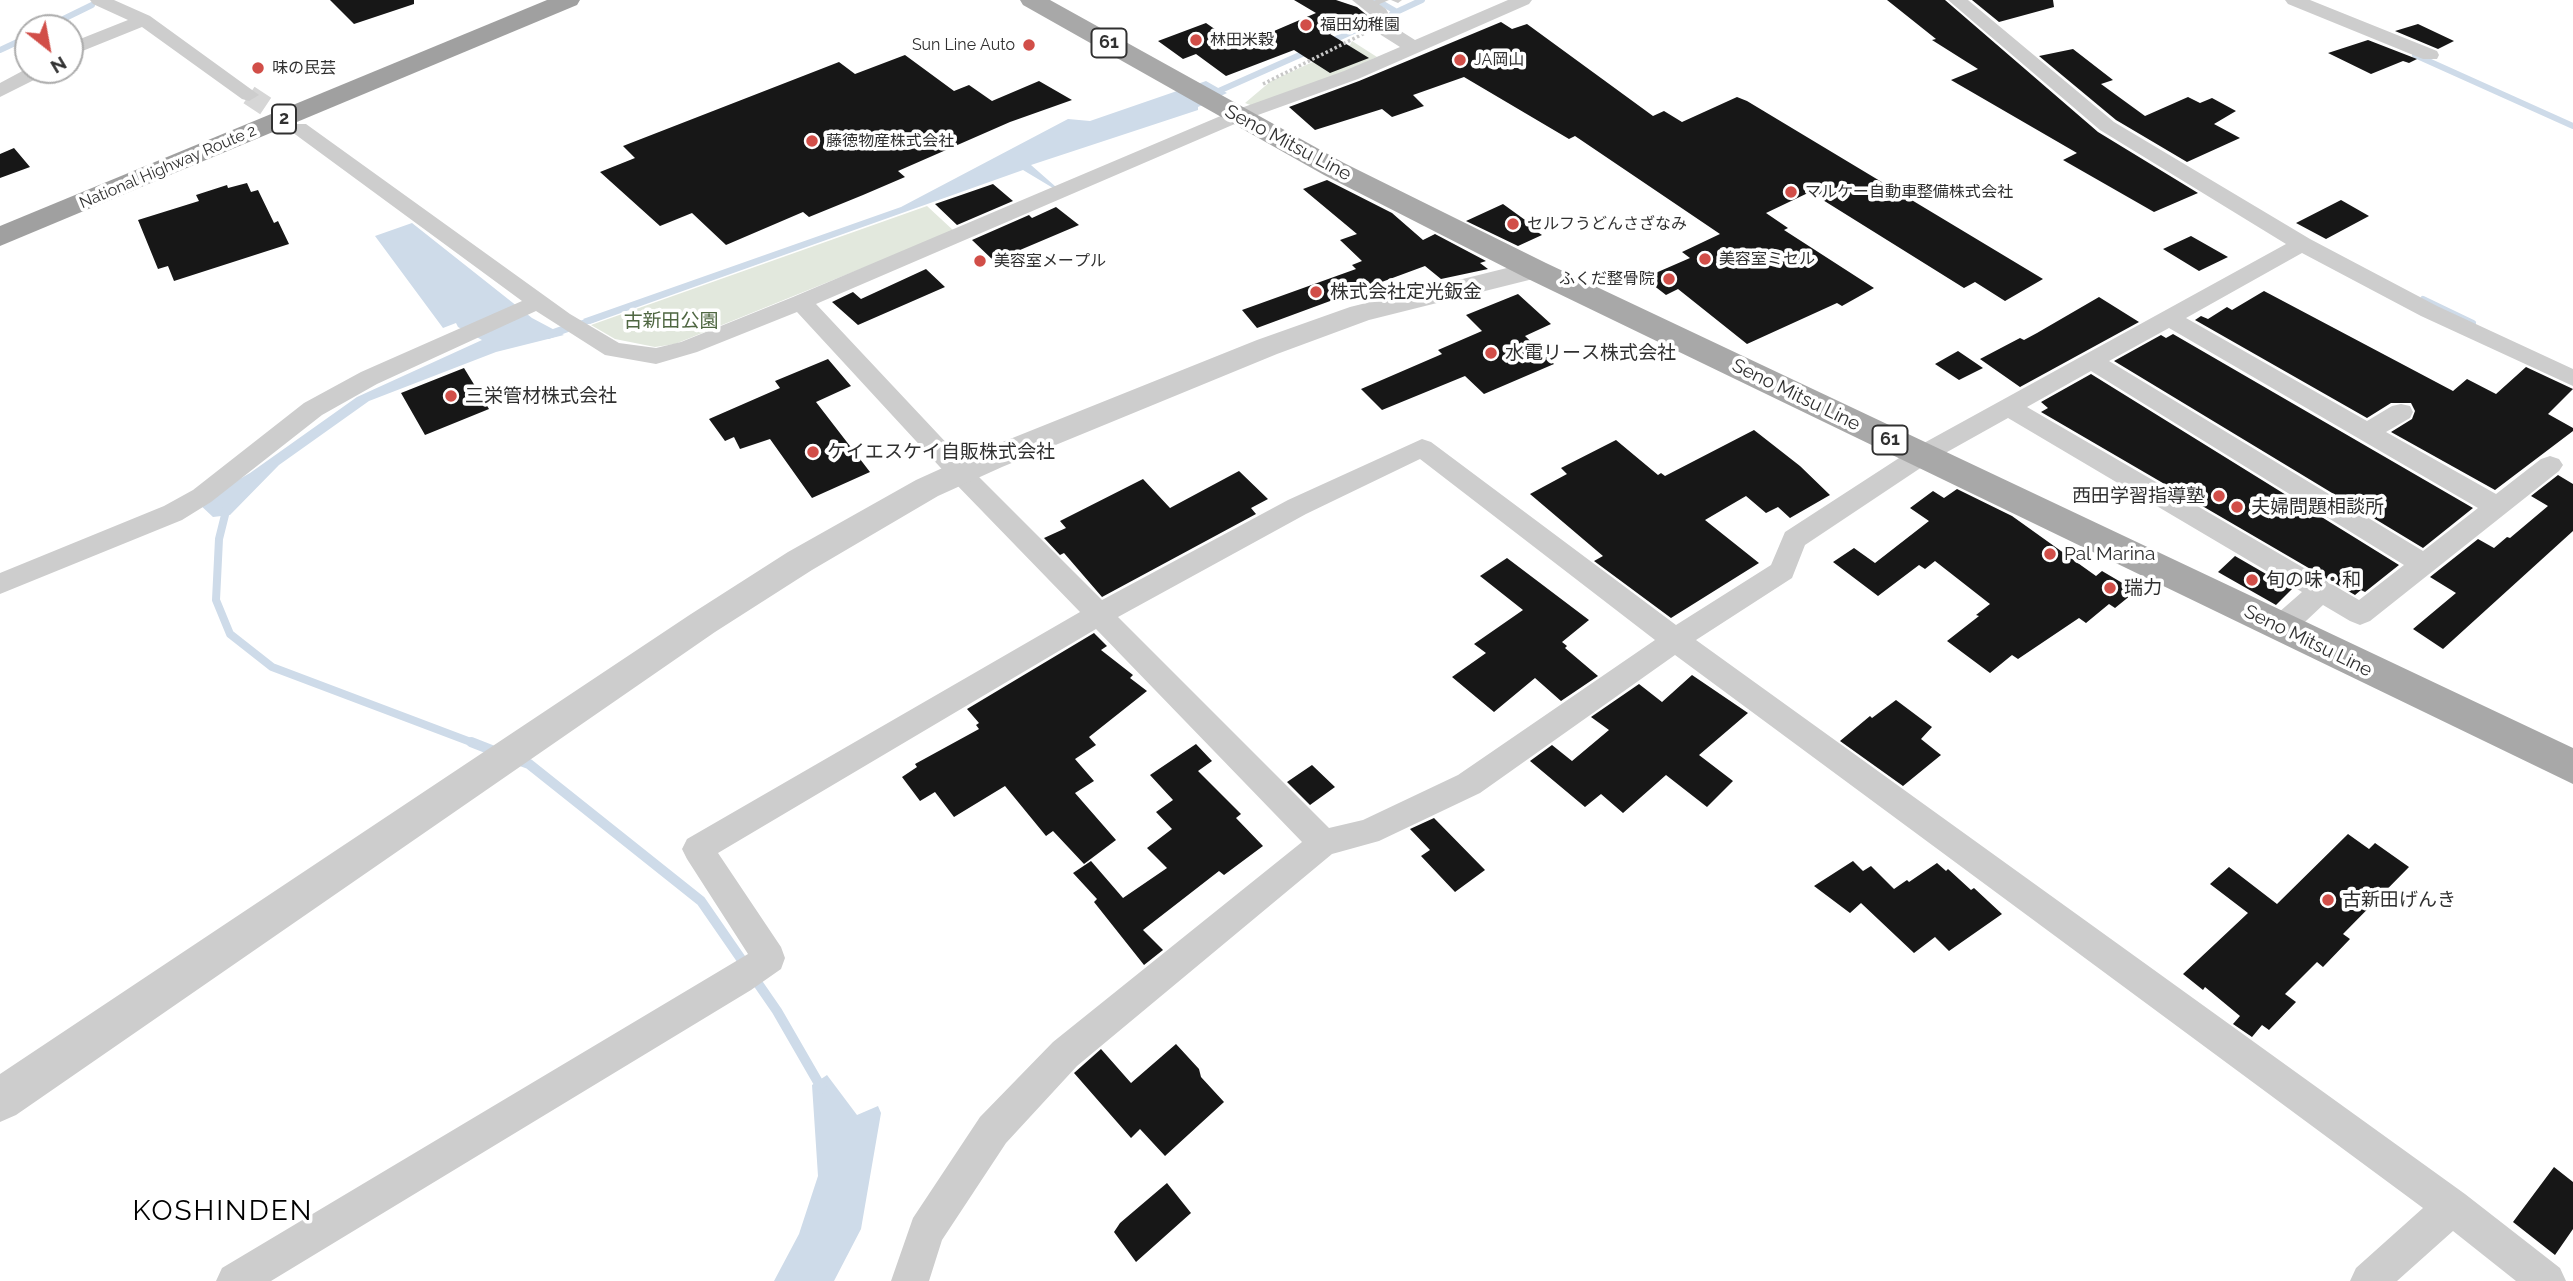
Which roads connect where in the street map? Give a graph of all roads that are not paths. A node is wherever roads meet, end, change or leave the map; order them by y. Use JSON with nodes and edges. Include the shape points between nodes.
{"nodes":[{"id":1,"x":518,"y":0,"type":"edge"},
{"id":2,"x":568,"y":0,"type":"edge"},
{"id":3,"x":1032,"y":0,"type":"edge"},
{"id":4,"x":1523,"y":0,"type":"edge"},
{"id":5,"x":1957,"y":0,"type":"edge"},
{"id":6,"x":2294,"y":0,"type":"edge"},
{"id":7,"x":105,"y":1,"type":"edge"},
{"id":8,"x":1373,"y":2,"type":"edge"},
{"id":9,"x":144,"y":20,"type":"junction"},
{"id":10,"x":84,"y":44,"type":"edge"},
{"id":11,"x":1413,"y":47,"type":"junction"},
{"id":12,"x":2430,"y":55,"type":"dead end"},
{"id":13,"x":249,"y":95,"type":"tunnel mouth"},
{"id":14,"x":1223,"y":98,"type":"junction"},
{"id":15,"x":299,"y":128,"type":"tunnel mouth"},
{"id":16,"x":0,"y":214,"type":"edge"},
{"id":17,"x":0,"y":237,"type":"edge"},
{"id":18,"x":2302,"y":244,"type":"junction"},
{"id":19,"x":1535,"y":270,"type":"junction"},
{"id":20,"x":538,"y":302,"type":"junction"},
{"id":21,"x":801,"y":302,"type":"junction"},
{"id":22,"x":2169,"y":318,"type":"junction"},
{"id":23,"x":2092,"y":361,"type":"junction"},
{"id":24,"x":2573,"y":378,"type":"edge"},
{"id":25,"x":2008,"y":407,"type":"junction"},
{"id":26,"x":2401,"y":412,"type":"dead end"},
{"id":27,"x":2368,"y":432,"type":"junction"},
{"id":28,"x":1922,"y":455,"type":"junction"},
{"id":29,"x":2550,"y":465,"type":"dead end"},
{"id":30,"x":960,"y":473,"type":"junction"},
{"id":31,"x":2497,"y":507,"type":"junction"},
{"id":32,"x":2424,"y":564,"type":"junction"},
{"id":33,"x":0,"y":584,"type":"edge"},
{"id":34,"x":2321,"y":591,"type":"junction"},
{"id":35,"x":1098,"y":615,"type":"junction"},
{"id":36,"x":2280,"y":628,"type":"junction"},
{"id":37,"x":1675,"y":639,"type":"junction"},
{"id":38,"x":2573,"y":767,"type":"edge"},
{"id":39,"x":1323,"y":843,"type":"junction"},
{"id":40,"x":0,"y":1100,"type":"edge"},
{"id":41,"x":2452,"y":1207,"type":"junction"},
{"id":42,"x":234,"y":1281,"type":"edge"},
{"id":43,"x":910,"y":1281,"type":"edge"},
{"id":44,"x":2369,"y":1281,"type":"edge"},
{"id":45,"x":2547,"y":1281,"type":"edge"}],
"edges":[{"from":1,"to":16,"type":"highway","name":"National Highway Route 2","number":"2"},
{"from":2,"to":17,"type":"highway","name":"National Highway Route 2","number":"2"},
{"from":3,"to":14,"type":"main road","name":"Seno Mitsu Line","number":"61"},
{"from":4,"to":11,"type":"street"},
{"from":5,"to":18,"type":"street","via":[[2107,126]]},
{"from":6,"to":12,"type":"street"},
{"from":7,"to":9,"type":"street"},
{"from":8,"to":11,"type":"street","via":[[1388,31]]},
{"from":9,"to":10,"type":"street"},
{"from":9,"to":13,"type":"street"},
{"from":11,"to":14,"type":"street","via":[[1351,75]]},
{"from":14,"to":19,"type":"main road","name":"Seno Mitsu Line","number":"61","via":[[1334,169]]},
{"from":14,"to":21,"type":"street"},
{"from":15,"to":20,"type":"street"},
{"from":18,"to":22,"type":"street"},
{"from":18,"to":24,"type":"street","via":[[2429,311]]},
{"from":19,"to":28,"type":"main road","name":"Seno Mitsu Line","number":"61"},
{"from":19,"to":30,"type":"street","via":[[1360,313]]},
{"from":20,"to":21,"type":"street","via":[[613,350],[656,356]]},
{"from":20,"to":33,"type":"street","via":[[369,378],[313,410],[173,513]]},
{"from":21,"to":30,"type":"street"},
{"from":22,"to":23,"type":"street"},
{"from":22,"to":27,"type":"street"},
{"from":23,"to":25,"type":"street"},
{"from":23,"to":32,"type":"street"},
{"from":25,"to":28,"type":"street"},
{"from":25,"to":34,"type":"street"},
{"from":26,"to":27,"type":"street"},
{"from":27,"to":31,"type":"street"},
{"from":28,"to":36,"type":"main road","name":"Seno Mitsu Line","number":"61"},
{"from":28,"to":37,"type":"street","via":[[1794,539],[1782,571]]},
{"from":29,"to":31,"type":"street"},
{"from":30,"to":35,"type":"street"},
{"from":30,"to":40,"type":"street","via":[[800,561]]},
{"from":31,"to":32,"type":"street"},
{"from":32,"to":34,"type":"street","via":[[2360,614]]},
{"from":34,"to":36,"type":"street"},
{"from":35,"to":37,"type":"street","via":[[1297,508],[1422,448]]},
{"from":35,"to":39,"type":"street"},
{"from":35,"to":42,"type":"street","via":[[698,849],[769,958]]},
{"from":36,"to":38,"type":"main road","name":"Seno Mitsu Line","number":"61"},
{"from":37,"to":39,"type":"street","via":[[1469,785],[1368,832]]},
{"from":37,"to":41,"type":"street"},
{"from":39,"to":43,"type":"street","via":[[1065,1054],[993,1130],[926,1231]]},
{"from":41,"to":44,"type":"street"},
{"from":41,"to":45,"type":"street"}]}
